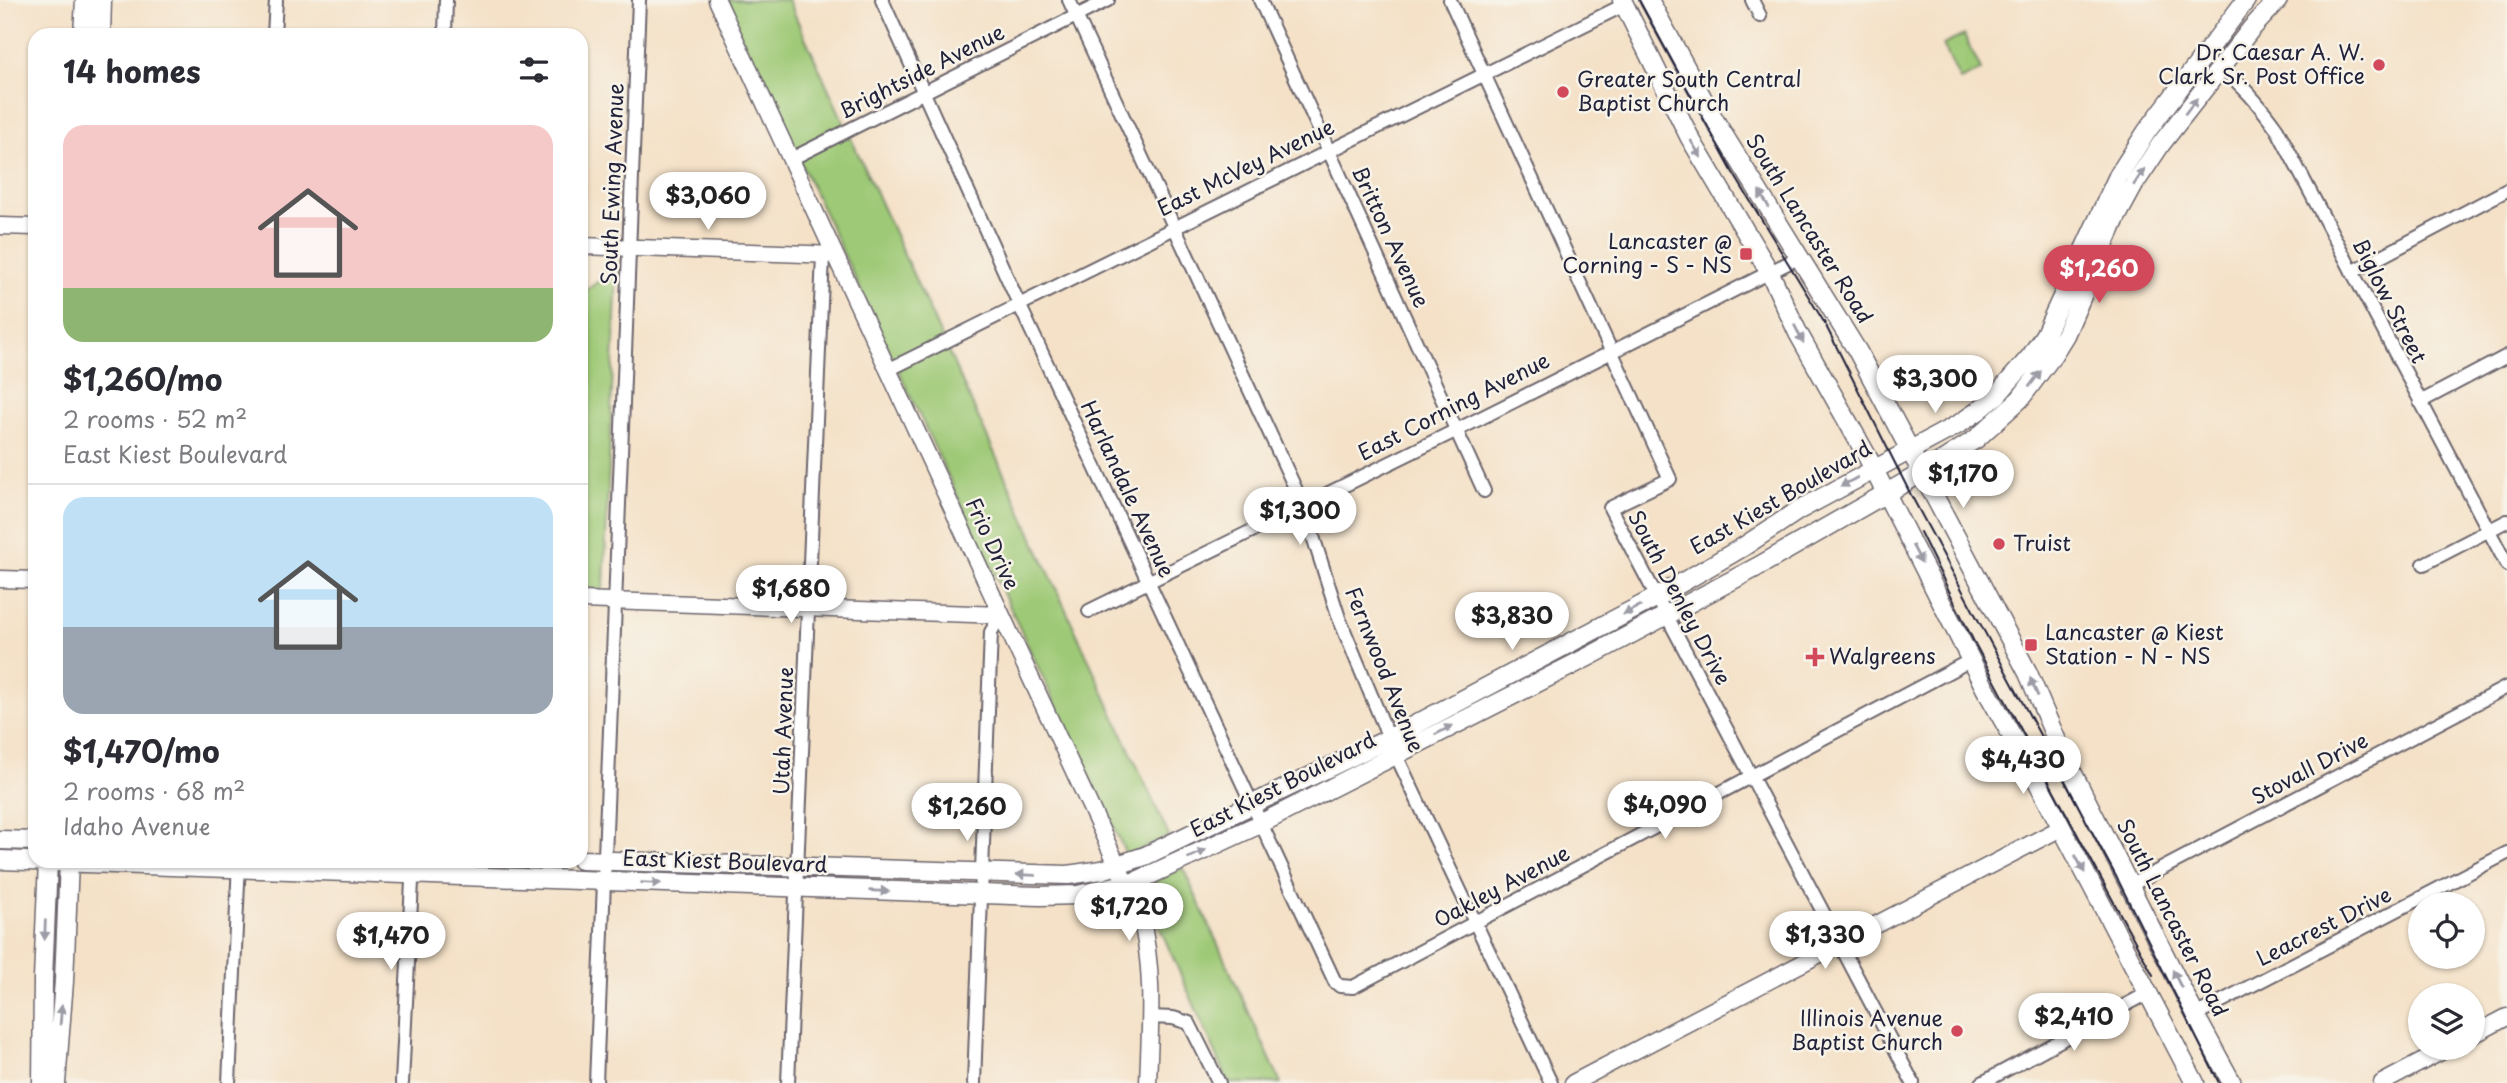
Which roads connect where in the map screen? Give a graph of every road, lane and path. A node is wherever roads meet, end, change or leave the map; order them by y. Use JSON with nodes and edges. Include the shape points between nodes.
{"nodes":[{"id":1,"x":85,"y":0,"type":"edge"},
{"id":2,"x":102,"y":0,"type":"edge"},
{"id":3,"x":276,"y":0,"type":"edge"},
{"id":4,"x":446,"y":0,"type":"edge"},
{"id":5,"x":639,"y":0,"type":"edge"},
{"id":6,"x":717,"y":0,"type":"edge"},
{"id":7,"x":882,"y":0,"type":"edge"},
{"id":8,"x":1069,"y":0,"type":"edge"},
{"id":9,"x":1108,"y":0,"type":"edge"},
{"id":10,"x":1260,"y":0,"type":"edge"},
{"id":11,"x":1450,"y":0,"type":"edge"},
{"id":12,"x":1649,"y":0,"type":"edge"},
{"id":13,"x":1752,"y":0,"type":"edge"},
{"id":14,"x":2246,"y":0,"type":"edge"},
{"id":15,"x":2278,"y":0,"type":"edge"},
{"id":16,"x":1623,"y":2,"type":"edge"},
{"id":17,"x":1077,"y":16,"type":"junction"},
{"id":18,"x":1760,"y":16,"type":"dead end"},
{"id":19,"x":83,"y":28,"type":"edge"},
{"id":20,"x":101,"y":28,"type":"edge"},
{"id":21,"x":274,"y":28,"type":"edge"},
{"id":22,"x":445,"y":28,"type":"edge"},
{"id":23,"x":2204,"y":54,"type":"junction"},
{"id":24,"x":2221,"y":68,"type":"junction"},
{"id":25,"x":1484,"y":74,"type":"junction"},
{"id":26,"x":925,"y":92,"type":"junction"},
{"id":27,"x":1329,"y":150,"type":"junction"},
{"id":28,"x":791,"y":159,"type":"junction"},
{"id":29,"x":2507,"y":190,"type":"edge"},
{"id":30,"x":0,"y":226,"type":"edge"},
{"id":31,"x":28,"y":227,"type":"edge"},
{"id":32,"x":1174,"y":227,"type":"junction"},
{"id":33,"x":588,"y":246,"type":"edge"},
{"id":34,"x":629,"y":248,"type":"junction"},
{"id":35,"x":829,"y":255,"type":"junction"},
{"id":36,"x":1800,"y":257,"type":"junction"},
{"id":37,"x":2352,"y":272,"type":"junction"},
{"id":38,"x":1770,"y":273,"type":"junction"},
{"id":39,"x":1019,"y":304,"type":"junction"},
{"id":40,"x":1612,"y":352,"type":"junction"},
{"id":41,"x":2507,"y":356,"type":"edge"},
{"id":42,"x":888,"y":370,"type":"junction"},
{"id":43,"x":2420,"y":402,"type":"junction"},
{"id":44,"x":1457,"y":430,"type":"junction"},
{"id":45,"x":1910,"y":450,"type":"junction"},
{"id":46,"x":1874,"y":469,"type":"junction"},
{"id":47,"x":1922,"y":473,"type":"junction"},
{"id":48,"x":1484,"y":491,"type":"dead end"},
{"id":49,"x":1886,"y":494,"type":"junction"},
{"id":50,"x":1303,"y":505,"type":"junction"},
{"id":51,"x":2507,"y":521,"type":"edge"},
{"id":52,"x":2488,"y":530,"type":"junction"},
{"id":53,"x":2424,"y":564,"type":"dead end"},
{"id":54,"x":2507,"y":565,"type":"edge"},
{"id":55,"x":0,"y":579,"type":"edge"},
{"id":56,"x":28,"y":580,"type":"edge"},
{"id":57,"x":1149,"y":582,"type":"junction"},
{"id":58,"x":1657,"y":597,"type":"junction"},
{"id":59,"x":588,"y":600,"type":"edge"},
{"id":60,"x":616,"y":601,"type":"junction"},
{"id":61,"x":808,"y":607,"type":"junction"},
{"id":62,"x":1089,"y":611,"type":"dead end"},
{"id":63,"x":1002,"y":615,"type":"junction"},
{"id":64,"x":1667,"y":615,"type":"junction"},
{"id":65,"x":1971,"y":660,"type":"junction"},
{"id":66,"x":2507,"y":687,"type":"edge"},
{"id":67,"x":1393,"y":746,"type":"junction"},
{"id":68,"x":1751,"y":777,"type":"junction"},
{"id":69,"x":1252,"y":805,"type":"junction"},
{"id":70,"x":1260,"y":824,"type":"junction"},
{"id":71,"x":2061,"y":828,"type":"junction"},
{"id":72,"x":0,"y":840,"type":"edge"},
{"id":73,"x":28,"y":841,"type":"edge"},
{"id":74,"x":2507,"y":853,"type":"edge"},
{"id":75,"x":0,"y":860,"type":"edge"},
{"id":76,"x":588,"y":860,"type":"edge"},
{"id":77,"x":604,"y":860,"type":"junction"},
{"id":78,"x":28,"y":861,"type":"edge"},
{"id":79,"x":1118,"y":866,"type":"junction"},
{"id":80,"x":798,"y":867,"type":"junction"},
{"id":81,"x":48,"y":868,"type":"edge"},
{"id":82,"x":69,"y":868,"type":"edge"},
{"id":83,"x":239,"y":868,"type":"edge"},
{"id":84,"x":412,"y":868,"type":"edge"},
{"id":85,"x":982,"y":873,"type":"junction"},
{"id":86,"x":604,"y":881,"type":"junction"},
{"id":87,"x":1127,"y":884,"type":"junction"},
{"id":88,"x":2131,"y":885,"type":"junction"},
{"id":89,"x":797,"y":888,"type":"junction"},
{"id":90,"x":981,"y":894,"type":"junction"},
{"id":91,"x":1475,"y":923,"type":"junction"},
{"id":92,"x":1838,"y":943,"type":"junction"},
{"id":93,"x":1347,"y":987,"type":"joint"},
{"id":94,"x":2148,"y":993,"type":"junction"},
{"id":95,"x":2195,"y":1015,"type":"junction"},
{"id":96,"x":1150,"y":1017,"type":"junction"},
{"id":97,"x":2507,"y":1017,"type":"edge"},
{"id":98,"x":2485,"y":1029,"type":"edge"},
{"id":99,"x":2425,"y":1060,"type":"edge"},
{"id":100,"x":43,"y":1083,"type":"edge"},
{"id":101,"x":56,"y":1083,"type":"edge"},
{"id":102,"x":229,"y":1083,"type":"edge"},
{"id":103,"x":402,"y":1083,"type":"edge"},
{"id":104,"x":596,"y":1083,"type":"edge"},
{"id":105,"x":788,"y":1083,"type":"edge"},
{"id":106,"x":974,"y":1083,"type":"edge"},
{"id":107,"x":1148,"y":1083,"type":"edge"},
{"id":108,"x":1219,"y":1083,"type":"edge"},
{"id":109,"x":1551,"y":1083,"type":"edge"},
{"id":110,"x":1573,"y":1083,"type":"edge"},
{"id":111,"x":1913,"y":1083,"type":"edge"},
{"id":112,"x":1982,"y":1083,"type":"edge"},
{"id":113,"x":2195,"y":1083,"type":"edge"},
{"id":114,"x":2232,"y":1083,"type":"edge"},
{"id":115,"x":2382,"y":1083,"type":"edge"}],
"edges":[{"from":1,"to":19,"type":"main road"},
{"from":2,"to":20,"type":"main road"},
{"from":3,"to":21,"type":"street"},
{"from":4,"to":22,"type":"street"},
{"from":5,"to":34,"type":"street","name":"South Ewing Avenue"},
{"from":6,"to":28,"type":"street","name":"Frio Drive"},
{"from":7,"to":26,"type":"street","name":"Harlandale Avenue"},
{"from":8,"to":17,"type":"street","name":"Fernwood Avenue"},
{"from":9,"to":17,"type":"street","name":"Brightside Avenue"},
{"from":10,"to":27,"type":"street","name":"Britton Avenue"},
{"from":11,"to":25,"type":"street","name":"South Denley Drive"},
{"from":36,"to":12,"type":"main road","name":"South Lancaster Road","one_way":true,"via":[[1715,121]]},
{"from":13,"to":18,"type":"street"},
{"from":14,"to":23,"type":"main road","name":"East Kiest Boulevard"},
{"from":15,"to":24,"type":"main road","name":"East Kiest Boulevard"},
{"from":16,"to":25,"type":"street","name":"East McVey Avenue"},
{"from":16,"to":38,"type":"main road","one_way":true,"via":[[1690,138]]},
{"from":17,"to":26,"type":"street","name":"Brightside Avenue"},
{"from":17,"to":32,"type":"street","name":"Fernwood Avenue"},
{"from":23,"to":24,"type":"main road"},
{"from":23,"to":45,"type":"main road","name":"East Kiest Boulevard","via":[[2118,176],[2045,334],[2015,376],[1978,411]]},
{"from":24,"to":37,"type":"street","name":"Biglow Street","via":[[2242,85],[2277,129]]},
{"from":47,"to":24,"type":"main road","name":"East Kiest Boulevard","one_way":true,"via":[[1989,429],[2020,399],[2050,359],[2116,218],[2161,144]]},
{"from":25,"to":27,"type":"street","name":"East McVey Avenue"},
{"from":25,"to":40,"type":"street","name":"South Denley Drive"},
{"from":26,"to":28,"type":"street","name":"Brightside Avenue"},
{"from":26,"to":39,"type":"street","name":"Harlandale Avenue"},
{"from":27,"to":32,"type":"street","name":"East McVey Avenue"},
{"from":27,"to":44,"type":"street","name":"Britton Avenue"},
{"from":28,"to":35,"type":"street","name":"Frio Drive"},
{"from":29,"to":37,"type":"street"},
{"from":30,"to":31,"type":"street"},
{"from":32,"to":39,"type":"street","name":"East McVey Avenue"},
{"from":32,"to":50,"type":"street","name":"Fernwood Avenue"},
{"from":33,"to":34,"type":"street"},
{"from":34,"to":35,"type":"street"},
{"from":34,"to":60,"type":"street","name":"South Ewing Avenue"},
{"from":35,"to":42,"type":"street","name":"Frio Drive"},
{"from":35,"to":61,"type":"street","name":"Utah Avenue"},
{"from":36,"to":38,"type":"street","name":"East Corning Avenue"},
{"from":36,"to":45,"type":"main road","name":"South Lancaster Road"},
{"from":37,"to":43,"type":"street","name":"Biglow Street"},
{"from":38,"to":40,"type":"street","name":"East Corning Avenue"},
{"from":38,"to":46,"type":"main road","one_way":true},
{"from":39,"to":42,"type":"street","name":"East McVey Avenue"},
{"from":39,"to":57,"type":"street","name":"Harlandale Avenue"},
{"from":40,"to":44,"type":"street","name":"East Corning Avenue"},
{"from":40,"to":58,"type":"street","name":"South Denley Drive","via":[[1670,479],[1610,508]]},
{"from":41,"to":43,"type":"street"},
{"from":42,"to":63,"type":"street","name":"Frio Drive"},
{"from":43,"to":52,"type":"street","name":"Biglow Street"},
{"from":44,"to":48,"type":"street","name":"Britton Avenue"},
{"from":44,"to":50,"type":"street","name":"East Corning Avenue"},
{"from":45,"to":46,"type":"main road","name":"East Kiest Boulevard"},
{"from":45,"to":47,"type":"main road","name":"South Lancaster Road"},
{"from":46,"to":49,"type":"main road"},
{"from":46,"to":58,"type":"main road","name":"East Kiest Boulevard","one_way":true,"via":[[1784,518]]},
{"from":47,"to":49,"type":"main road","name":"East Kiest Boulevard"},
{"from":88,"to":47,"type":"main road","name":"South Lancaster Road","one_way":true,"via":[[2060,748],[2028,673]]},
{"from":49,"to":64,"type":"main road","name":"East Kiest Boulevard"},
{"from":49,"to":65,"type":"main road","one_way":true},
{"from":50,"to":57,"type":"street","name":"East Corning Avenue"},
{"from":50,"to":67,"type":"street","name":"Fernwood Avenue","via":[[1339,618]]},
{"from":51,"to":52,"type":"street"},
{"from":52,"to":53,"type":"street"},
{"from":52,"to":54,"type":"street","name":"Biglow Street"},
{"from":55,"to":56,"type":"street"},
{"from":57,"to":62,"type":"street","name":"East Corning Avenue"},
{"from":57,"to":69,"type":"street","name":"Harlandale Avenue"},
{"from":58,"to":64,"type":"street","name":"South Denley Drive"},
{"from":58,"to":67,"type":"main road","name":"East Kiest Boulevard","one_way":true},
{"from":59,"to":60,"type":"street"},
{"from":60,"to":61,"type":"street"},
{"from":60,"to":77,"type":"street","name":"South Ewing Avenue"},
{"from":61,"to":63,"type":"street"},
{"from":61,"to":80,"type":"street","name":"Utah Avenue"},
{"from":63,"to":79,"type":"street","name":"Frio Drive"},
{"from":63,"to":85,"type":"street","via":[[991,632]]},
{"from":67,"to":64,"type":"main road","name":"East Kiest Boulevard","one_way":true},
{"from":64,"to":68,"type":"street","name":"South Denley Drive"},
{"from":65,"to":68,"type":"street","name":"Oakley Avenue"},
{"from":65,"to":71,"type":"main road"},
{"from":66,"to":88,"type":"street","name":"Stovall Drive"},
{"from":67,"to":69,"type":"main road","name":"East Kiest Boulevard"},
{"from":67,"to":70,"type":"main road","name":"East Kiest Boulevard"},
{"from":67,"to":91,"type":"street","name":"Fernwood Avenue"},
{"from":68,"to":91,"type":"street","name":"Oakley Avenue"},
{"from":68,"to":92,"type":"street","name":"South Denley Drive"},
{"from":69,"to":70,"type":"street","name":"Harlandale Avenue"},
{"from":69,"to":79,"type":"main road","name":"East Kiest Boulevard"},
{"from":87,"to":70,"type":"main road","name":"East Kiest Boulevard","one_way":true},
{"from":70,"to":93,"type":"street","name":"Harlandale Avenue","via":[[1335,982]]},
{"from":71,"to":92,"type":"street"},
{"from":71,"to":94,"type":"main road","one_way":true},
{"from":72,"to":73,"type":"main road"},
{"from":74,"to":95,"type":"street","name":"Leacrest Drive"},
{"from":75,"to":78,"type":"main road","name":"East Kiest Boulevard"},
{"from":76,"to":77,"type":"main road","name":"East Kiest Boulevard"},
{"from":77,"to":80,"type":"main road","name":"East Kiest Boulevard"},
{"from":77,"to":86,"type":"street","name":"South Ewing Avenue"},
{"from":79,"to":85,"type":"main road","name":"East Kiest Boulevard","one_way":true,"via":[[1068,875]]},
{"from":79,"to":87,"type":"street","name":"Frio Drive"},
{"from":80,"to":85,"type":"main road","name":"East Kiest Boulevard"},
{"from":80,"to":89,"type":"street","name":"Utah Avenue"},
{"from":81,"to":100,"type":"main road","one_way":true},
{"from":101,"to":82,"type":"main road","one_way":true},
{"from":83,"to":102,"type":"street"},
{"from":84,"to":86,"type":"main road","name":"East Kiest Boulevard"},
{"from":84,"to":103,"type":"street"},
{"from":85,"to":90,"type":"street"},
{"from":86,"to":89,"type":"main road","name":"East Kiest Boulevard","one_way":true},
{"from":86,"to":104,"type":"street","name":"South Ewing Avenue"},
{"from":87,"to":90,"type":"main road","name":"East Kiest Boulevard","via":[[1068,896]]},
{"from":87,"to":96,"type":"street","name":"Frio Drive","via":[[1148,944]]},
{"from":95,"to":88,"type":"main road","name":"South Lancaster Road","one_way":true},
{"from":89,"to":90,"type":"main road","name":"East Kiest Boulevard","one_way":true},
{"from":89,"to":105,"type":"street","name":"Utah Avenue"},
{"from":90,"to":106,"type":"street"},
{"from":91,"to":93,"type":"street","name":"Oakley Avenue"},
{"from":91,"to":109,"type":"street","name":"Fernwood Avenue"},
{"from":92,"to":110,"type":"street"},
{"from":92,"to":111,"type":"street","name":"South Denley Drive"},
{"from":94,"to":112,"type":"street"},
{"from":94,"to":113,"type":"main road"},
{"from":95,"to":114,"type":"main road","name":"South Lancaster Road"},
{"from":96,"to":107,"type":"street","name":"Frio Drive"},
{"from":96,"to":108,"type":"street","via":[[1189,1023]]},
{"from":97,"to":98,"type":"street"},
{"from":99,"to":115,"type":"street"}]}
